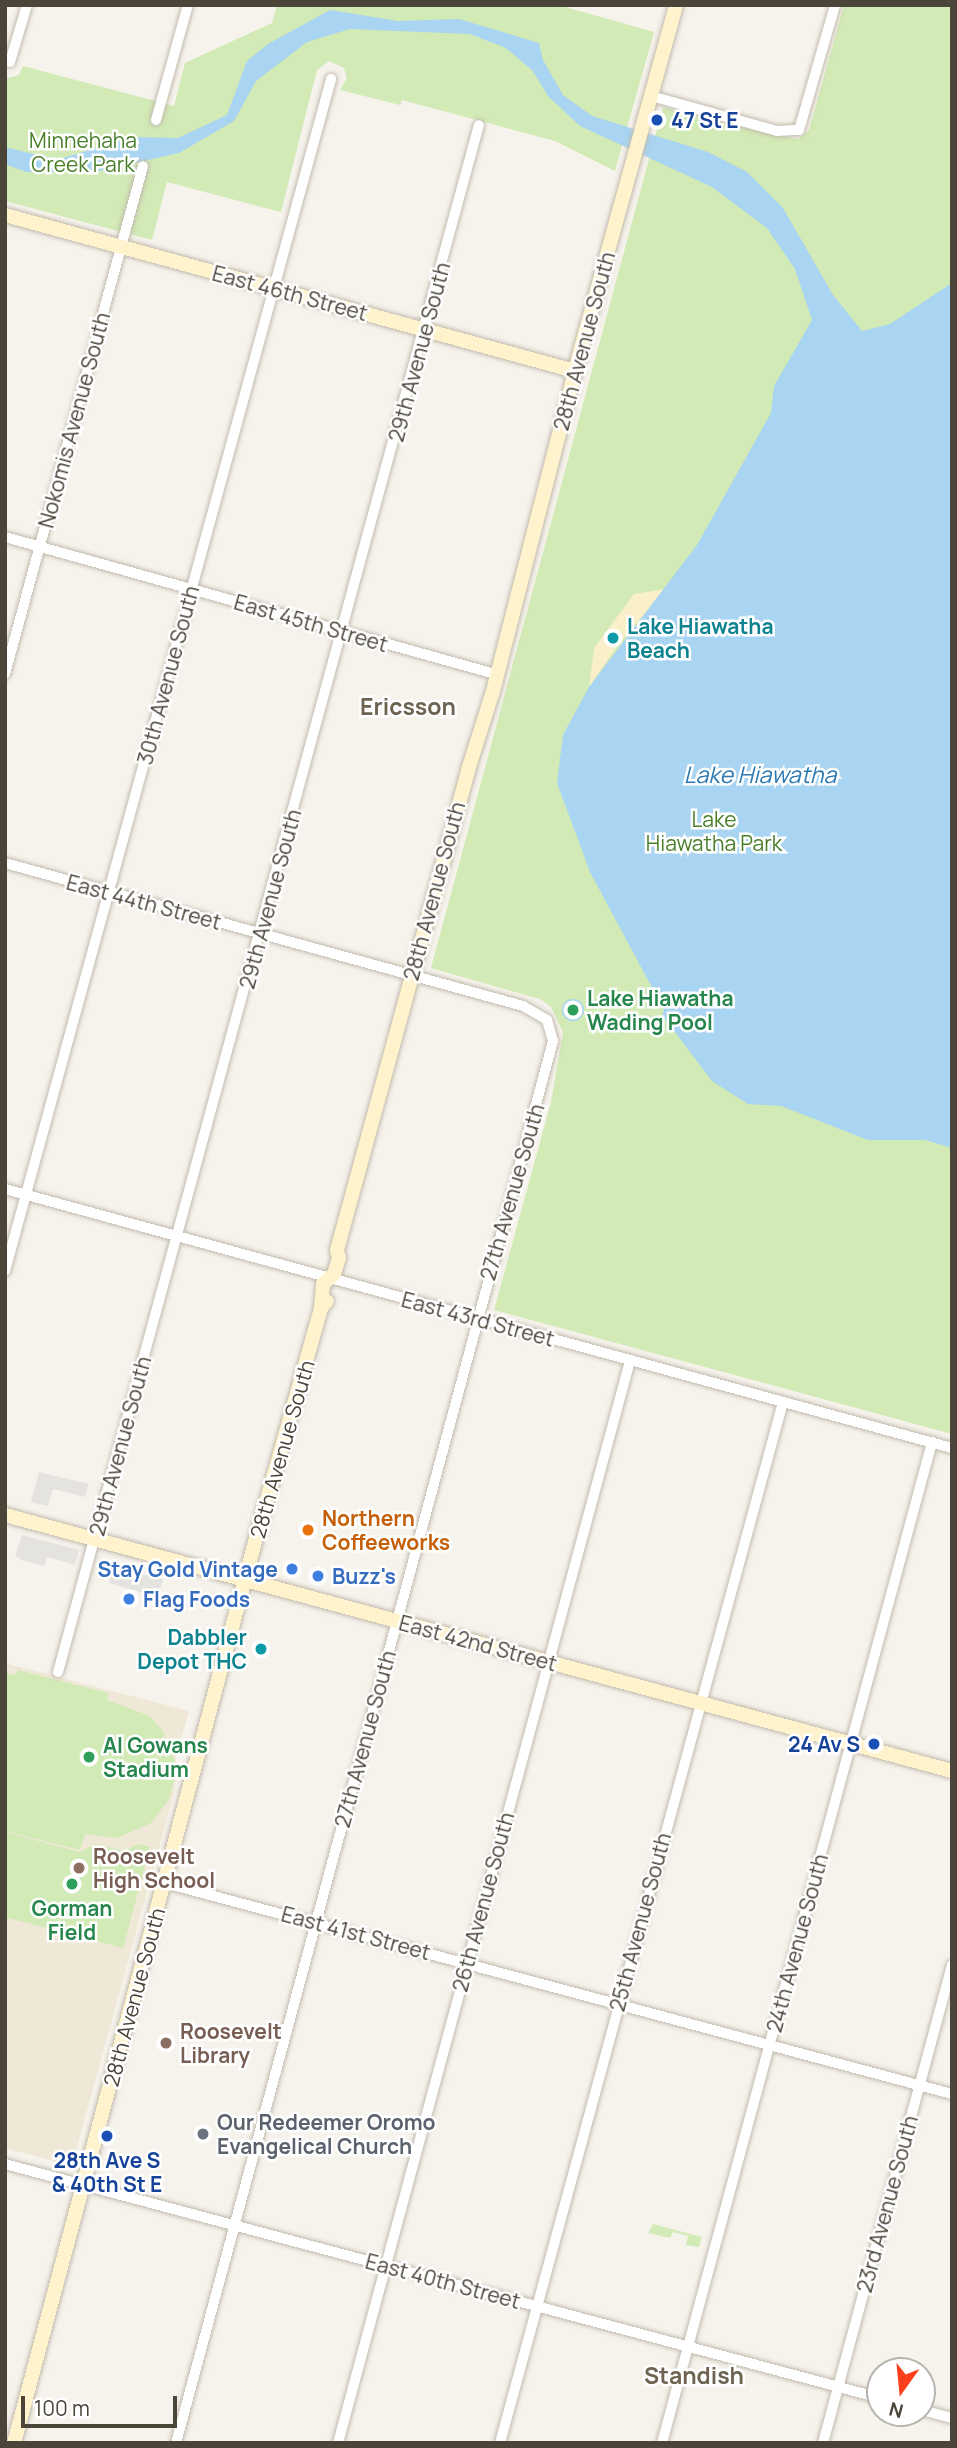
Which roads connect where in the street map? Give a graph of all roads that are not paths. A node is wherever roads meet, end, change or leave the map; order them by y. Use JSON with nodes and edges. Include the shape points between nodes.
{"nodes":[{"id":1,"x":27,"y":5,"type":"edge"},
{"id":2,"x":188,"y":5,"type":"edge"},
{"id":3,"x":676,"y":5,"type":"edge"},
{"id":4,"x":835,"y":5,"type":"edge"},
{"id":5,"x":10,"y":62,"type":"dead end"},
{"id":6,"x":331,"y":79,"type":"dead end"},
{"id":7,"x":651,"y":96,"type":"junction"},
{"id":8,"x":156,"y":120,"type":"dead end"},
{"id":9,"x":479,"y":125,"type":"dead end"},
{"id":10,"x":144,"y":166,"type":"dead end"},
{"id":11,"x":5,"y":215,"type":"edge"},
{"id":12,"x":122,"y":247,"type":"junction"},
{"id":13,"x":274,"y":288,"type":"junction"},
{"id":14,"x":425,"y":328,"type":"junction"},
{"id":15,"x":575,"y":371,"type":"junction"},
{"id":16,"x":5,"y":537,"type":"edge"},
{"id":17,"x":40,"y":547,"type":"junction"},
{"id":18,"x":192,"y":590,"type":"junction"},
{"id":19,"x":343,"y":631,"type":"junction"},
{"id":20,"x":5,"y":674,"type":"edge"},
{"id":21,"x":494,"y":676,"type":"junction"},
{"id":22,"x":5,"y":863,"type":"edge"},
{"id":23,"x":108,"y":892,"type":"junction"},
{"id":24,"x":261,"y":934,"type":"junction"},
{"id":25,"x":412,"y":975,"type":"junction"},
{"id":26,"x":552,"y":1035,"type":"joint"},
{"id":27,"x":5,"y":1189,"type":"edge"},
{"id":28,"x":26,"y":1195,"type":"junction"},
{"id":29,"x":177,"y":1237,"type":"junction"},
{"id":30,"x":5,"y":1271,"type":"edge"},
{"id":31,"x":329,"y":1279,"type":"junction"},
{"id":32,"x":477,"y":1318,"type":"junction"},
{"id":33,"x":630,"y":1361,"type":"junction"},
{"id":34,"x":783,"y":1402,"type":"junction"},
{"id":35,"x":932,"y":1442,"type":"junction"},
{"id":36,"x":952,"y":1448,"type":"edge"},
{"id":37,"x":5,"y":1515,"type":"edge"},
{"id":38,"x":94,"y":1539,"type":"junction"},
{"id":39,"x":246,"y":1579,"type":"junction"},
{"id":40,"x":395,"y":1621,"type":"junction"},
{"id":41,"x":548,"y":1661,"type":"junction"},
{"id":42,"x":58,"y":1672,"type":"dead end"},
{"id":43,"x":700,"y":1704,"type":"junction"},
{"id":44,"x":851,"y":1744,"type":"junction"},
{"id":45,"x":952,"y":1771,"type":"edge"},
{"id":46,"x":165,"y":1883,"type":"junction"},
{"id":47,"x":316,"y":1922,"type":"junction"},
{"id":48,"x":467,"y":1963,"type":"junction"},
{"id":49,"x":952,"y":1965,"type":"edge"},
{"id":50,"x":618,"y":2004,"type":"junction"},
{"id":51,"x":770,"y":2044,"type":"junction"},
{"id":52,"x":919,"y":2085,"type":"junction"},
{"id":53,"x":952,"y":2094,"type":"edge"},
{"id":54,"x":5,"y":2164,"type":"edge"},
{"id":55,"x":83,"y":2184,"type":"junction"},
{"id":56,"x":234,"y":2224,"type":"junction"},
{"id":57,"x":385,"y":2266,"type":"junction"},
{"id":58,"x":536,"y":2306,"type":"junction"},
{"id":59,"x":688,"y":2347,"type":"junction"},
{"id":60,"x":838,"y":2386,"type":"junction"},
{"id":61,"x":866,"y":2394,"type":"edge"},
{"id":62,"x":14,"y":2443,"type":"edge"},
{"id":63,"x":176,"y":2443,"type":"edge"},
{"id":64,"x":338,"y":2443,"type":"edge"},
{"id":65,"x":499,"y":2443,"type":"edge"},
{"id":66,"x":662,"y":2443,"type":"edge"},
{"id":67,"x":823,"y":2443,"type":"edge"}],
"edges":[{"from":1,"to":5,"type":"street"},
{"from":2,"to":8,"type":"street"},
{"from":3,"to":7,"type":"street","name":"28th Avenue South"},
{"from":4,"to":7,"type":"street","via":[[802,124],[791,133]]},
{"from":6,"to":13,"type":"street","name":"30th Avenue South"},
{"from":7,"to":15,"type":"street","name":"28th Avenue South"},
{"from":9,"to":14,"type":"street","name":"29th Avenue South"},
{"from":10,"to":12,"type":"street","name":"Nokomis Avenue South"},
{"from":11,"to":12,"type":"street","name":"East 46th Street"},
{"from":12,"to":13,"type":"street","name":"East 46th Street"},
{"from":12,"to":17,"type":"street","name":"Nokomis Avenue South"},
{"from":13,"to":14,"type":"street","name":"East 46th Street"},
{"from":13,"to":18,"type":"street","name":"30th Avenue South"},
{"from":14,"to":15,"type":"street","name":"East 46th Street"},
{"from":14,"to":19,"type":"street","name":"29th Avenue South"},
{"from":15,"to":21,"type":"street","name":"28th Avenue South"},
{"from":16,"to":17,"type":"street","name":"East 45th Street"},
{"from":17,"to":18,"type":"street","name":"East 45th Street"},
{"from":17,"to":20,"type":"street","name":"Nokomis Avenue South"},
{"from":18,"to":19,"type":"street","name":"East 45th Street"},
{"from":18,"to":23,"type":"street","name":"30th Avenue South"},
{"from":19,"to":21,"type":"street","name":"East 45th Street"},
{"from":19,"to":24,"type":"street","name":"29th Avenue South"},
{"from":21,"to":25,"type":"street","name":"28th Avenue South"},
{"from":22,"to":23,"type":"street","name":"East 44th Street"},
{"from":23,"to":24,"type":"street","name":"East 44th Street"},
{"from":23,"to":28,"type":"street","name":"30th Avenue South"},
{"from":24,"to":25,"type":"street","name":"East 44th Street"},
{"from":24,"to":29,"type":"street","name":"29th Avenue South"},
{"from":25,"to":26,"type":"street","name":"East 44th Street","via":[[537,1011]]},
{"from":25,"to":31,"type":"street","name":"28th Avenue South","via":[[337,1250],[336,1268]]},
{"from":26,"to":32,"type":"street","name":"27th Avenue South"},
{"from":27,"to":28,"type":"street","name":"East 43rd Street"},
{"from":28,"to":29,"type":"street","name":"East 43rd Street"},
{"from":28,"to":30,"type":"street","name":"30th Avenue South"},
{"from":29,"to":31,"type":"street","name":"East 43rd Street"},
{"from":29,"to":38,"type":"street","name":"29th Avenue South"},
{"from":31,"to":32,"type":"street","name":"East 43rd Street"},
{"from":31,"to":39,"type":"street","name":"28th Avenue South","via":[[321,1290],[321,1308]]},
{"from":32,"to":33,"type":"street","name":"East 43rd Street"},
{"from":32,"to":40,"type":"street","name":"27th Avenue South"},
{"from":33,"to":34,"type":"street","name":"East 43rd Street"},
{"from":33,"to":41,"type":"street","name":"26th Avenue South"},
{"from":34,"to":35,"type":"street","name":"East 43rd Street"},
{"from":34,"to":43,"type":"street","name":"25th Avenue South"},
{"from":35,"to":36,"type":"street","name":"East 43rd Street"},
{"from":35,"to":44,"type":"street","name":"24th Avenue South"},
{"from":37,"to":38,"type":"street","name":"East 42nd Street"},
{"from":38,"to":39,"type":"street","name":"East 42nd Street"},
{"from":38,"to":42,"type":"street","name":"29th Avenue South"},
{"from":39,"to":40,"type":"street","name":"East 42nd Street"},
{"from":39,"to":46,"type":"street","name":"28th Avenue South"},
{"from":40,"to":41,"type":"street","name":"East 42nd Street"},
{"from":40,"to":47,"type":"street","name":"27th Avenue South"},
{"from":41,"to":43,"type":"street","name":"East 42nd Street"},
{"from":41,"to":48,"type":"street","name":"26th Avenue South"},
{"from":43,"to":44,"type":"street","name":"East 42nd Street"},
{"from":43,"to":50,"type":"street","name":"25th Avenue South"},
{"from":44,"to":45,"type":"street","name":"East 42nd Street"},
{"from":44,"to":51,"type":"street","name":"24th Avenue South"},
{"from":46,"to":47,"type":"street","name":"East 41st Street"},
{"from":46,"to":55,"type":"street","name":"28th Avenue South"},
{"from":47,"to":48,"type":"street","name":"East 41st Street"},
{"from":47,"to":56,"type":"street","name":"27th Avenue South"},
{"from":48,"to":50,"type":"street","name":"East 41st Street"},
{"from":48,"to":57,"type":"street","name":"26th Avenue South"},
{"from":49,"to":52,"type":"street","name":"23rd Avenue South"},
{"from":50,"to":51,"type":"street","name":"East 41st Street"},
{"from":50,"to":58,"type":"street","name":"25th Avenue South"},
{"from":51,"to":52,"type":"street","name":"East 41st Street"},
{"from":51,"to":59,"type":"street","name":"24th Avenue South"},
{"from":52,"to":53,"type":"street","name":"East 41st Street"},
{"from":52,"to":60,"type":"street","name":"23rd Avenue South"},
{"from":54,"to":55,"type":"street","name":"East 40th Street"},
{"from":55,"to":56,"type":"street","name":"East 40th Street"},
{"from":55,"to":62,"type":"street","name":"28th Avenue South"},
{"from":56,"to":57,"type":"street","name":"East 40th Street"},
{"from":56,"to":63,"type":"street","name":"27th Avenue South"},
{"from":57,"to":58,"type":"street","name":"East 40th Street"},
{"from":57,"to":64,"type":"street","name":"26th Avenue South"},
{"from":58,"to":59,"type":"street","name":"East 40th Street"},
{"from":58,"to":65,"type":"street","name":"25th Avenue South"},
{"from":59,"to":60,"type":"street","name":"East 40th Street"},
{"from":59,"to":66,"type":"street","name":"24th Avenue South"},
{"from":60,"to":61,"type":"street","name":"East 40th Street"},
{"from":60,"to":67,"type":"street","name":"23rd Avenue South"}]}
